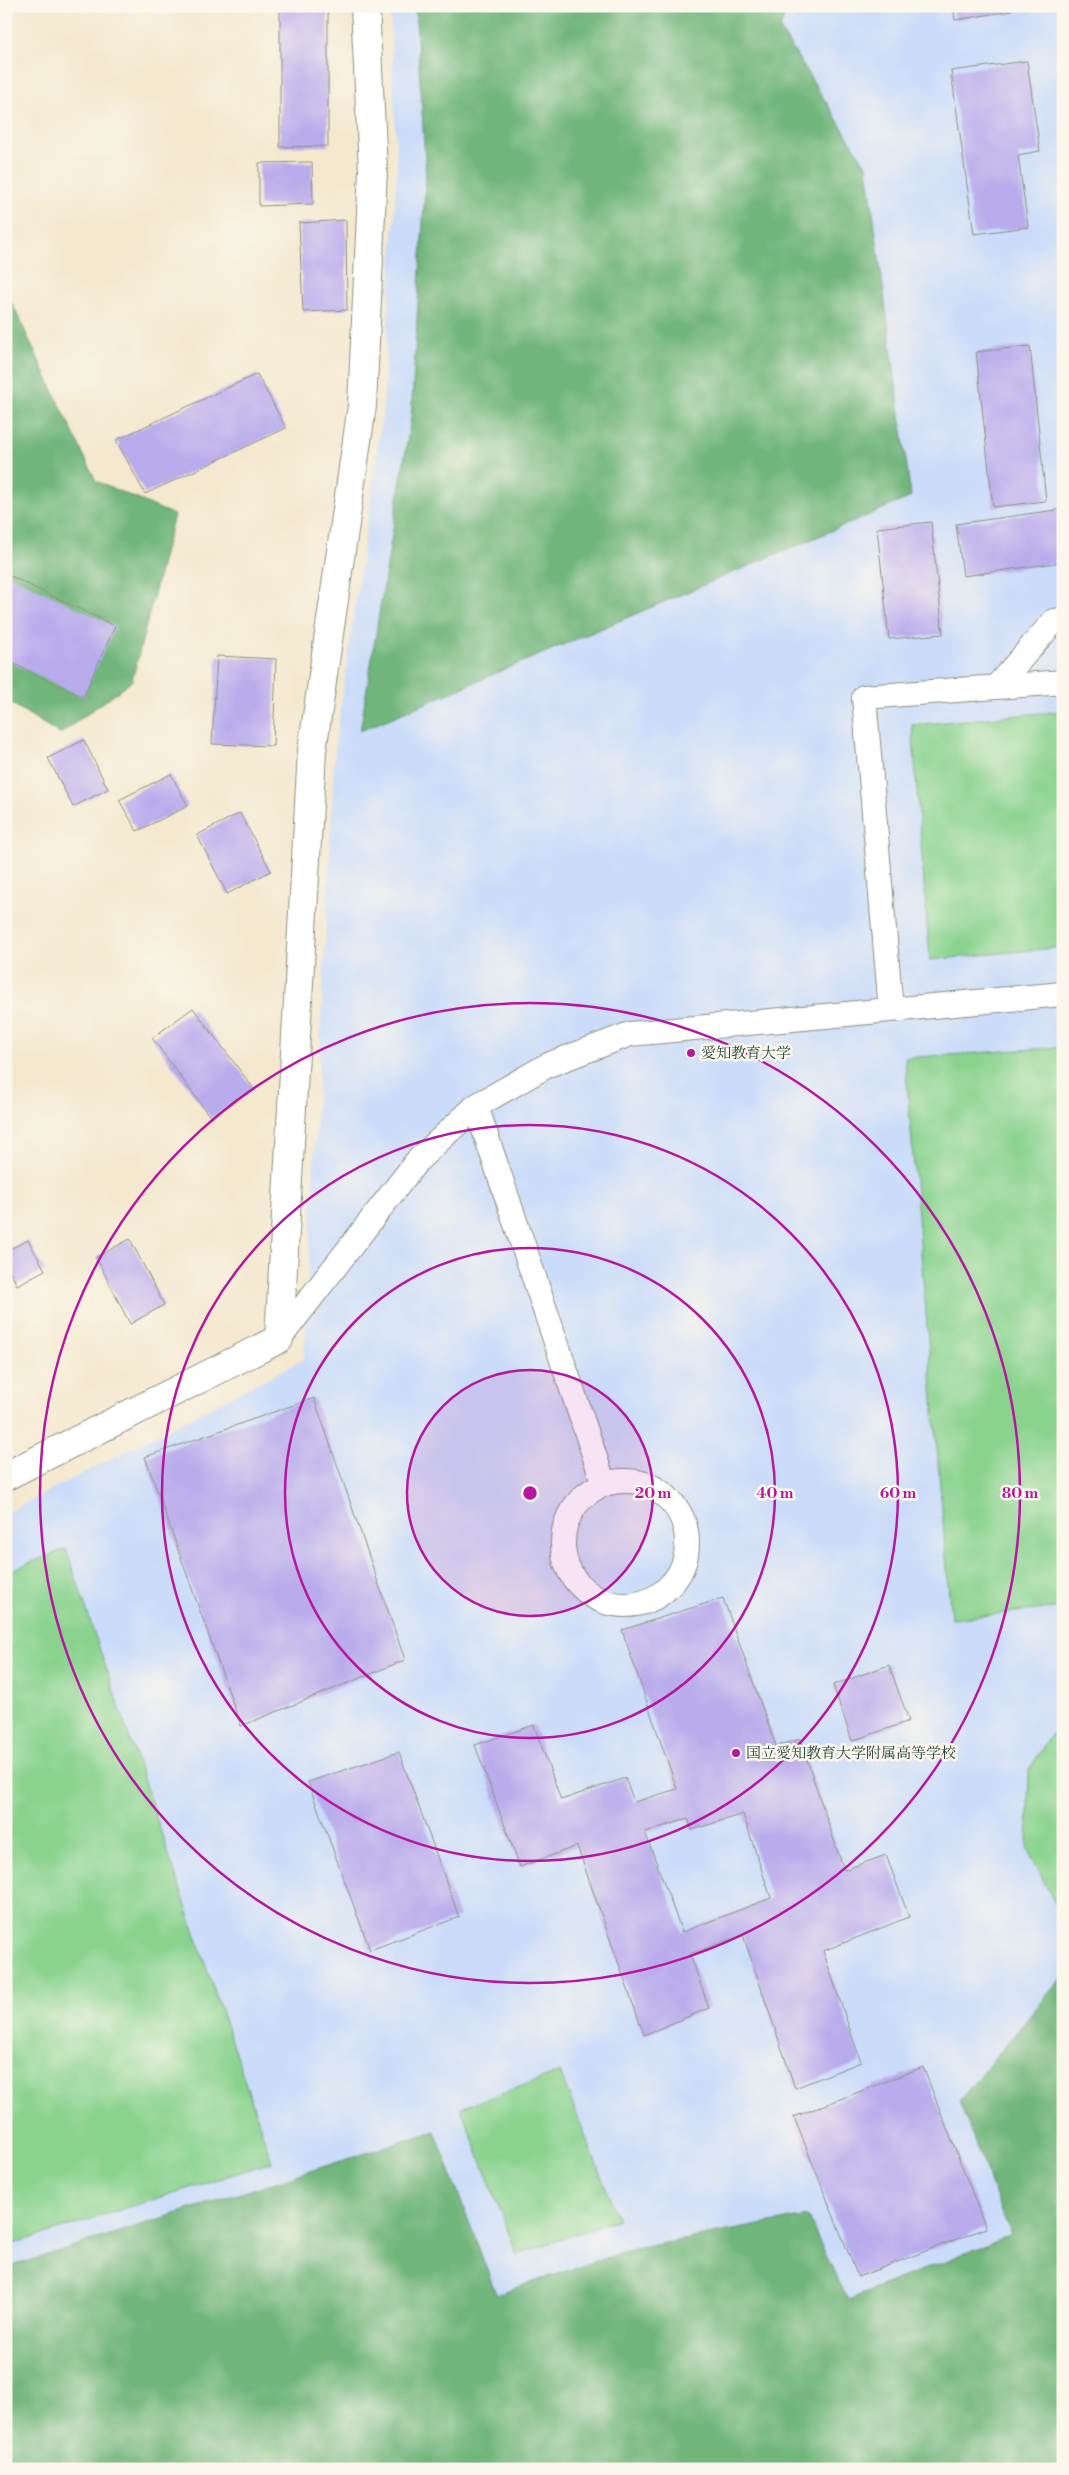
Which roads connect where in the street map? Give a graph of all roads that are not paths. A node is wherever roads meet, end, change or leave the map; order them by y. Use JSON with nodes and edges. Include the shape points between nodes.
{"nodes":[{"id":1,"x":365,"y":6,"type":"edge"},
{"id":2,"x":1063,"y":620,"type":"edge"},
{"id":3,"x":1063,"y":682,"type":"edge"},
{"id":4,"x":998,"y":686,"type":"dead end"},
{"id":5,"x":1063,"y":994,"type":"edge"},
{"id":6,"x":891,"y":1010,"type":"junction"},
{"id":7,"x":476,"y":1106,"type":"junction"},
{"id":8,"x":279,"y":1339,"type":"junction"},
{"id":9,"x":6,"y":1476,"type":"edge"},
{"id":10,"x":604,"y":1484,"type":"junction"}],
"edges":[{"from":1,"to":8,"type":"street","via":[[373,170],[362,406],[312,751]]},
{"from":2,"to":4,"type":"lane","via":[[1054,621]]},
{"from":3,"to":6,"type":"lane","via":[[864,697]]},
{"from":5,"to":6,"type":"lane"},
{"from":6,"to":7,"type":"lane","via":[[630,1034],[548,1066]]},
{"from":7,"to":8,"type":"lane","via":[[417,1161]]},
{"from":7,"to":10,"type":"lane"},
{"from":8,"to":9,"type":"street"},
{"from":10,"to":10,"type":"lane","via":[[625,1481],[647,1485],[665,1495],[679,1512],[686,1533],[686,1554],[679,1575],[665,1591],[647,1602],[627,1606],[608,1604],[590,1595],[576,1582],[566,1565],[565,1526],[573,1508]]}]}
